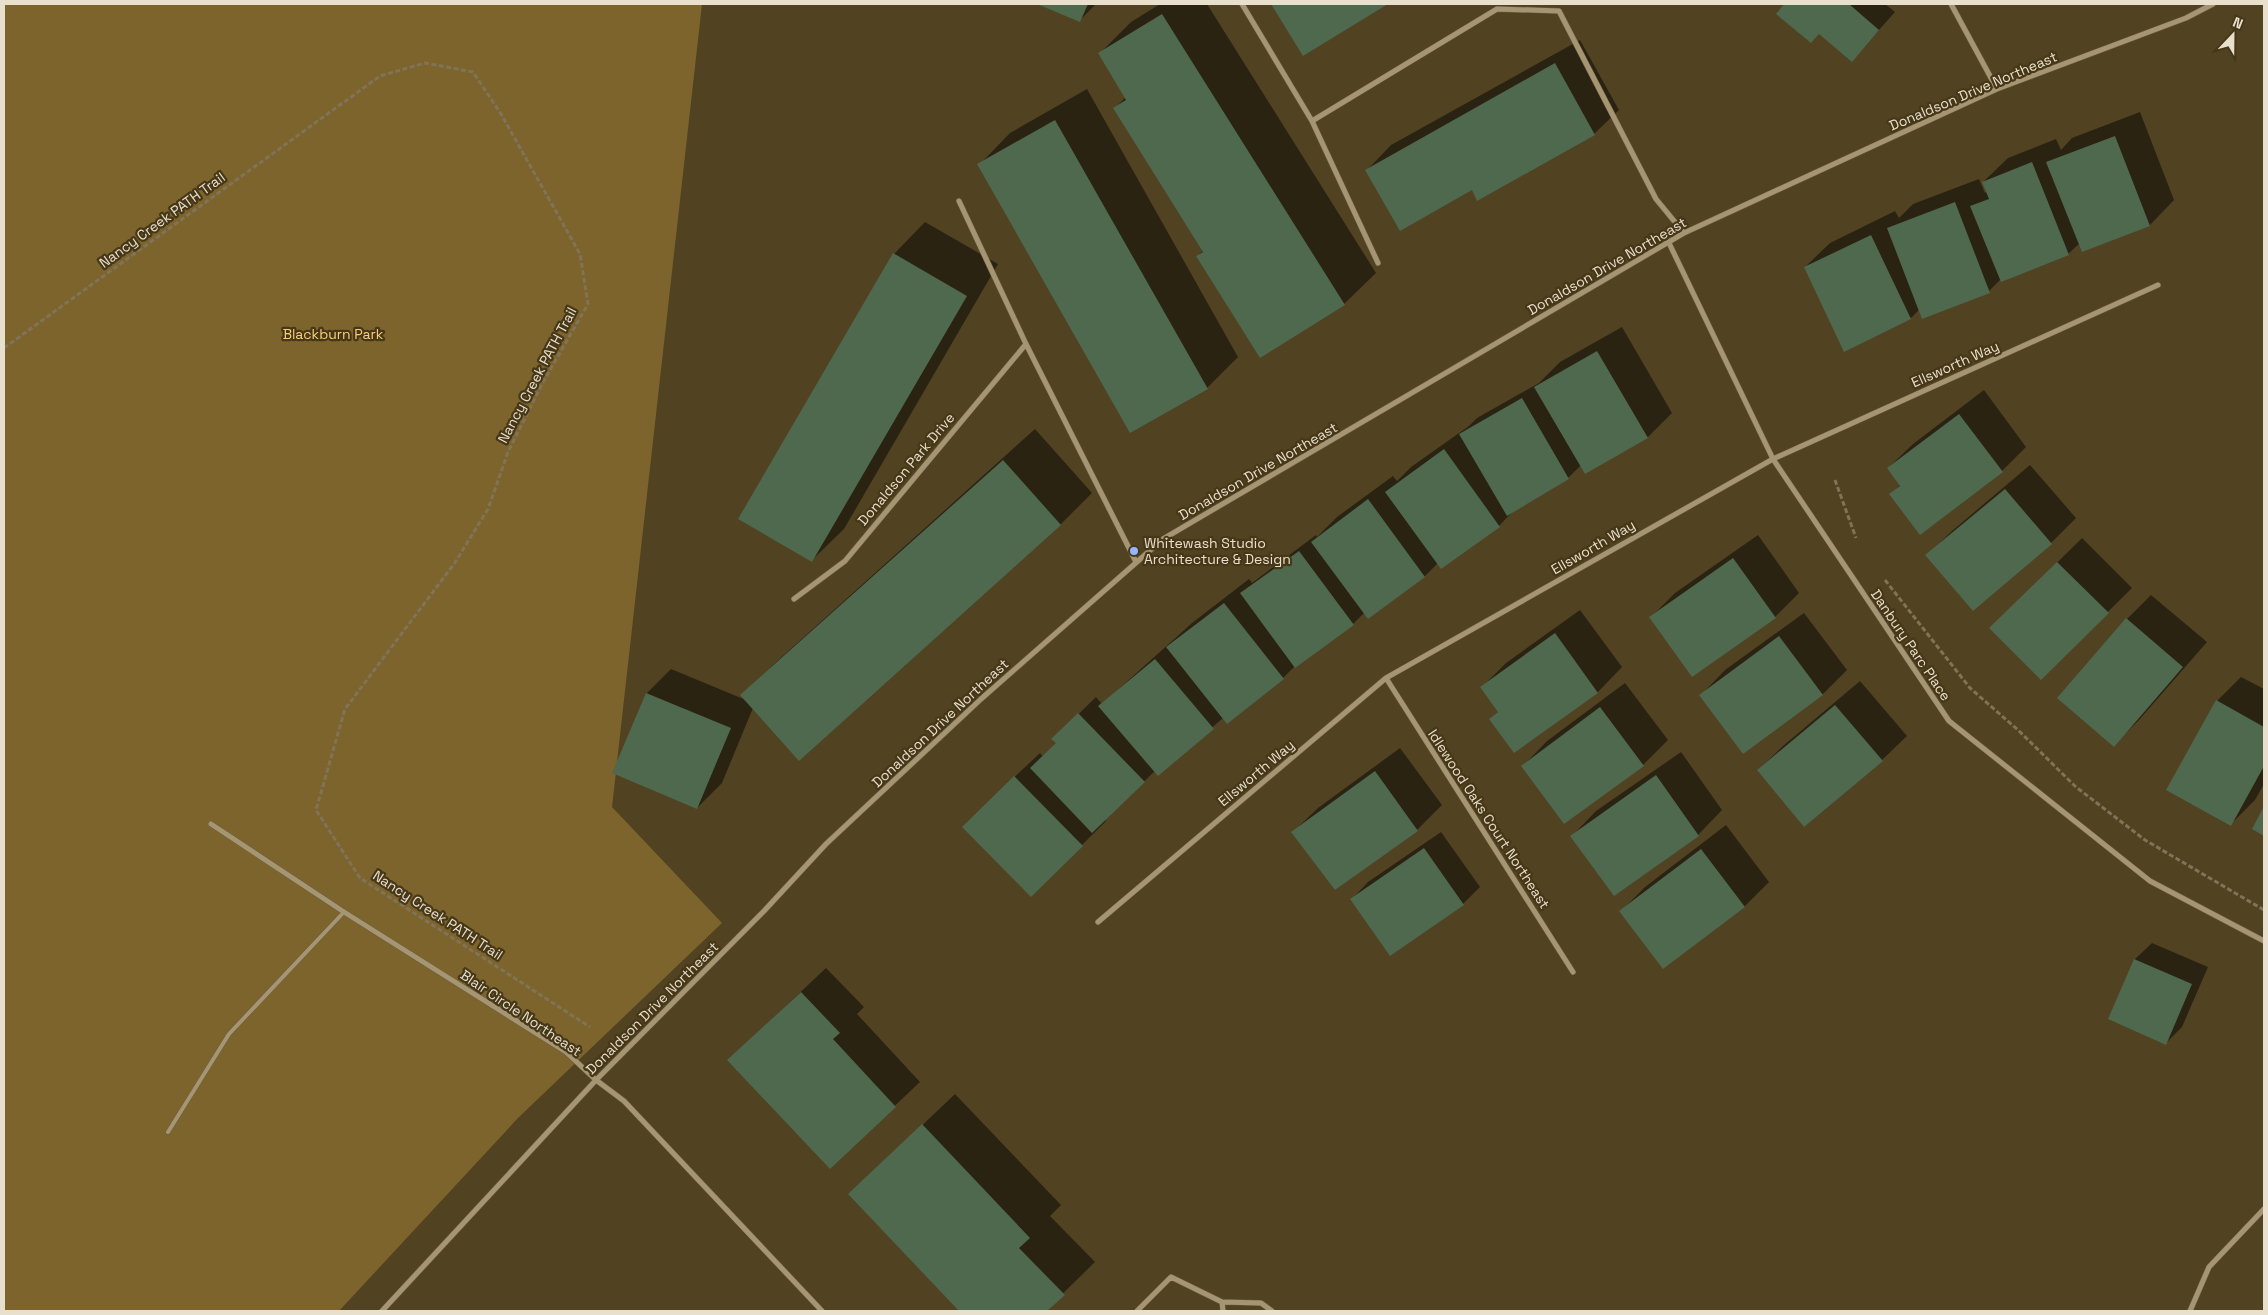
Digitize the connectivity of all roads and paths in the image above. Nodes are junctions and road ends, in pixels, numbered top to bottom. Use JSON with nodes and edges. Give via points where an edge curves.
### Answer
{"nodes":[{"id":1,"x":1242,"y":4,"type":"edge"},
{"id":2,"x":1951,"y":4,"type":"edge"},
{"id":3,"x":2213,"y":4,"type":"edge"},
{"id":4,"x":1997,"y":89,"type":"junction"},
{"id":5,"x":1312,"y":121,"type":"junction"},
{"id":6,"x":959,"y":201,"type":"dead end"},
{"id":7,"x":1684,"y":233,"type":"junction"},
{"id":8,"x":1669,"y":243,"type":"junction"},
{"id":9,"x":1378,"y":264,"type":"dead end"},
{"id":10,"x":2158,"y":284,"type":"dead end"},
{"id":11,"x":1026,"y":344,"type":"junction"},
{"id":12,"x":4,"y":348,"type":"edge"},
{"id":13,"x":1773,"y":459,"type":"junction"},
{"id":14,"x":1835,"y":480,"type":"dead end"},
{"id":15,"x":1859,"y":546,"type":"dead end"},
{"id":16,"x":1136,"y":562,"type":"junction"},
{"id":17,"x":1879,"y":573,"type":"dead end"},
{"id":18,"x":794,"y":599,"type":"dead end"},
{"id":19,"x":1386,"y":678,"type":"junction"},
{"id":20,"x":211,"y":824,"type":"dead end"},
{"id":21,"x":2264,"y":910,"type":"edge"},
{"id":22,"x":344,"y":912,"type":"junction"},
{"id":23,"x":1098,"y":922,"type":"dead end"},
{"id":24,"x":2264,"y":941,"type":"edge"},
{"id":25,"x":1573,"y":972,"type":"dead end"},
{"id":26,"x":590,"y":1026,"type":"dead end"},
{"id":27,"x":596,"y":1080,"type":"junction"},
{"id":28,"x":168,"y":1132,"type":"dead end"},
{"id":29,"x":2264,"y":1209,"type":"edge"},
{"id":30,"x":1222,"y":1302,"type":"junction"},
{"id":31,"x":382,"y":1311,"type":"edge"},
{"id":32,"x":822,"y":1311,"type":"edge"},
{"id":33,"x":1137,"y":1311,"type":"edge"},
{"id":34,"x":1223,"y":1311,"type":"edge"},
{"id":35,"x":1272,"y":1311,"type":"edge"},
{"id":36,"x":2190,"y":1311,"type":"edge"}],
"edges":[{"from":1,"to":5,"type":"street"},
{"from":2,"to":4,"type":"street"},
{"from":3,"to":4,"type":"street","name":"Donaldson Drive Northeast","via":[[2186,18]]},
{"from":4,"to":7,"type":"street","name":"Donaldson Drive Northeast"},
{"from":5,"to":7,"type":"street","via":[[1497,9],[1559,11],[1656,199]]},
{"from":5,"to":9,"type":"street"},
{"from":6,"to":11,"type":"street"},
{"from":7,"to":8,"type":"street","name":"Donaldson Drive Northeast"},
{"from":8,"to":13,"type":"street","name":"Danbury Parc Place"},
{"from":8,"to":16,"type":"street","name":"Donaldson Drive Northeast","via":[[1163,539]]},
{"from":10,"to":13,"type":"street","name":"Ellsworth Way"},
{"from":11,"to":16,"type":"street"},
{"from":11,"to":18,"type":"street","name":"Donaldson Park Drive","via":[[845,561]]},
{"from":12,"to":26,"type":"path","name":"Nancy Creek PATH Trail","via":[[380,76],[425,63],[473,72],[502,114],[580,254],[588,304],[508,452],[488,509],[454,564],[345,708],[316,810],[360,878]]},
{"from":13,"to":19,"type":"street","name":"Ellsworth Way"},
{"from":13,"to":24,"type":"street","name":"Danbury Parc Place","via":[[1949,722],[2150,881]]},
{"from":14,"to":15,"type":"path"},
{"from":16,"to":27,"type":"street","name":"Donaldson Drive Northeast","via":[[981,699],[826,844]]},
{"from":17,"to":21,"type":"path","via":[[1970,688],[2076,787],[2145,840]]},
{"from":19,"to":23,"type":"street","name":"Ellsworth Way"},
{"from":19,"to":25,"type":"street","name":"Idlewood Oaks Court Northeast"},
{"from":20,"to":22,"type":"street","name":"Blair Circle Northeast"},
{"from":22,"to":27,"type":"street","name":"Blair Circle Northeast","via":[[566,1052]]},
{"from":22,"to":28,"type":"lane","via":[[229,1034]]},
{"from":27,"to":31,"type":"street","name":"Donaldson Drive Northeast"},
{"from":27,"to":32,"type":"street","name":"Blair Circle Northeast","via":[[624,1101]]},
{"from":29,"to":36,"type":"street","via":[[2209,1267]]},
{"from":30,"to":33,"type":"street","via":[[1171,1277]]},
{"from":30,"to":34,"type":"street"},
{"from":30,"to":35,"type":"street","via":[[1261,1303]]}]}
